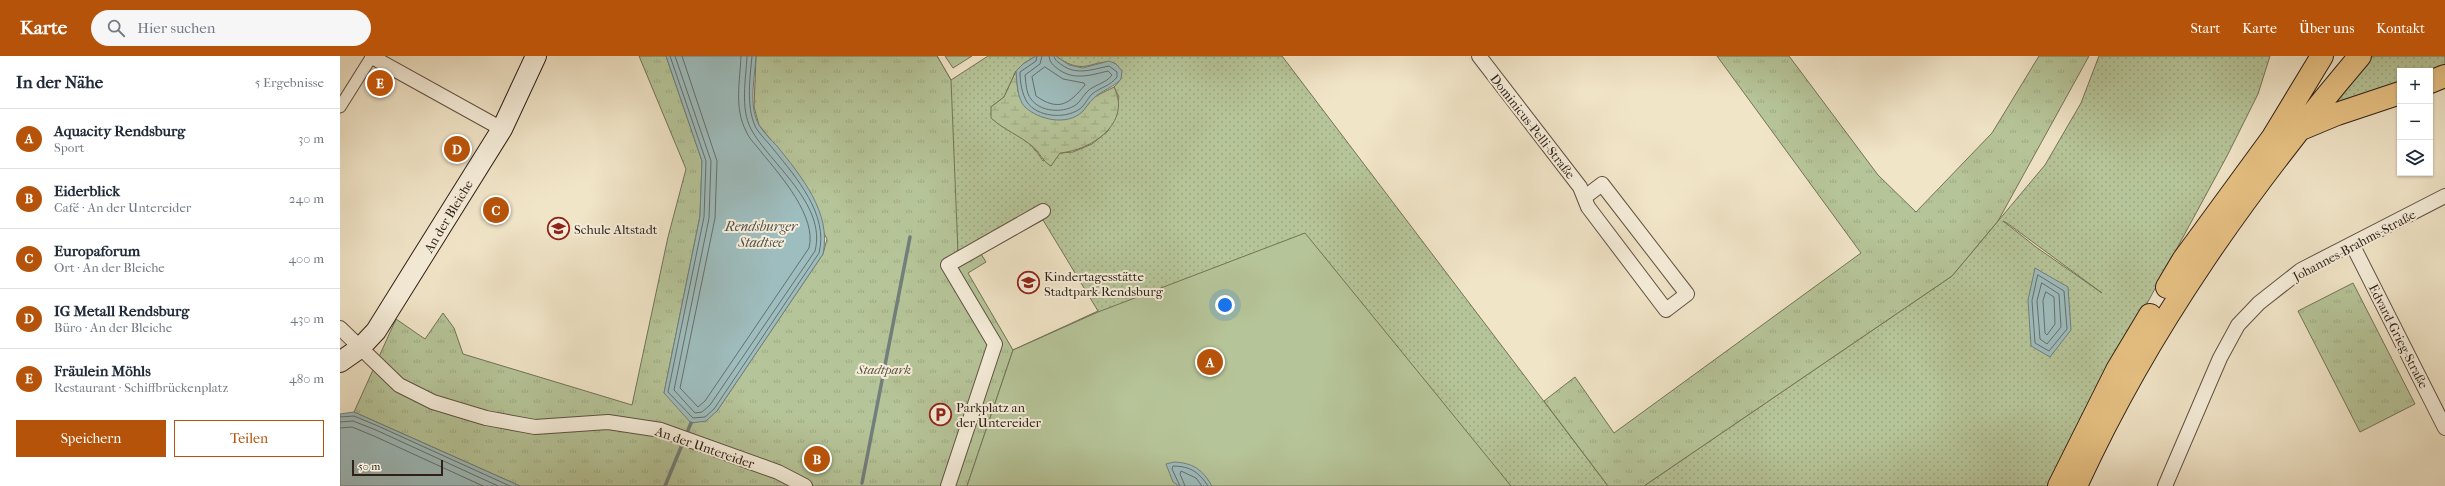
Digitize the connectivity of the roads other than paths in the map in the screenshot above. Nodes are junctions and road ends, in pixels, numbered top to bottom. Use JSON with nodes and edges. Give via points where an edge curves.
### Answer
{"nodes":[{"id":1,"x":371,"y":56,"type":"edge"},
{"id":2,"x":536,"y":56,"type":"edge"},
{"id":3,"x":1479,"y":56,"type":"edge"},
{"id":4,"x":2322,"y":56,"type":"edge"},
{"id":5,"x":2342,"y":56,"type":"edge"},
{"id":6,"x":2360,"y":56,"type":"edge"},
{"id":7,"x":2445,"y":76,"type":"edge"},
{"id":8,"x":2433,"y":81,"type":"edge"},
{"id":9,"x":2397,"y":94,"type":"edge"},
{"id":10,"x":340,"y":107,"type":"edge"},
{"id":11,"x":502,"y":129,"type":"junction"},
{"id":12,"x":2296,"y":131,"type":"junction"},
{"id":13,"x":2273,"y":137,"type":"junction"},
{"id":14,"x":2445,"y":196,"type":"edge"},
{"id":15,"x":1585,"y":197,"type":"junction"},
{"id":16,"x":1043,"y":211,"type":"dead end"},
{"id":17,"x":2352,"y":244,"type":"junction"},
{"id":18,"x":340,"y":328,"type":"edge"},
{"id":19,"x":360,"y":348,"type":"junction"},
{"id":20,"x":340,"y":362,"type":"edge"},
{"id":21,"x":2445,"y":428,"type":"edge"},
{"id":22,"x":805,"y":486,"type":"edge"},
{"id":23,"x":948,"y":486,"type":"edge"},
{"id":24,"x":2059,"y":486,"type":"edge"},
{"id":25,"x":2076,"y":486,"type":"edge"},
{"id":26,"x":2165,"y":486,"type":"edge"}],
"edges":[{"from":1,"to":10,"type":"street"},
{"from":1,"to":11,"type":"street"},
{"from":2,"to":11,"type":"main road","name":"An der Bleiche"},
{"from":3,"to":15,"type":"street","name":"Dominicus-Pelli-Straße","via":[[1580,187]]},
{"from":4,"to":13,"type":"highway"},
{"from":5,"to":13,"type":"highway"},
{"from":6,"to":12,"type":"highway"},
{"from":7,"to":8,"type":"highway"},
{"from":9,"to":12,"type":"highway"},
{"from":11,"to":19,"type":"main road","name":"An der Bleiche","via":[[376,330]]},
{"from":12,"to":25,"type":"highway","via":[[2187,282],[2130,380]]},
{"from":13,"to":24,"type":"highway","via":[[2179,267],[2117,370]]},
{"from":14,"to":17,"type":"street","name":"Johannes-Brahms-Straße"},
{"from":15,"to":15,"type":"street","name":"Dominicus-Pelli-Straße","via":[[1602,184],[1687,294],[1666,310],[1588,207]]},
{"from":16,"to":23,"type":"street","via":[[948,266],[995,344]]},
{"from":17,"to":21,"type":"street","name":"Edvard-Grieg-Straße"},
{"from":17,"to":26,"type":"street","name":"Johannes-Brahms-Straße","via":[[2301,270],[2259,303],[2238,325],[2220,358]]},
{"from":18,"to":19,"type":"street","name":"An der Untereider"},
{"from":19,"to":20,"type":"main road","name":"An der Bleiche"},
{"from":19,"to":22,"type":"street","name":"An der Untereider","via":[[399,385],[433,402],[486,418],[535,427],[608,422],[661,430],[778,472]]}]}
